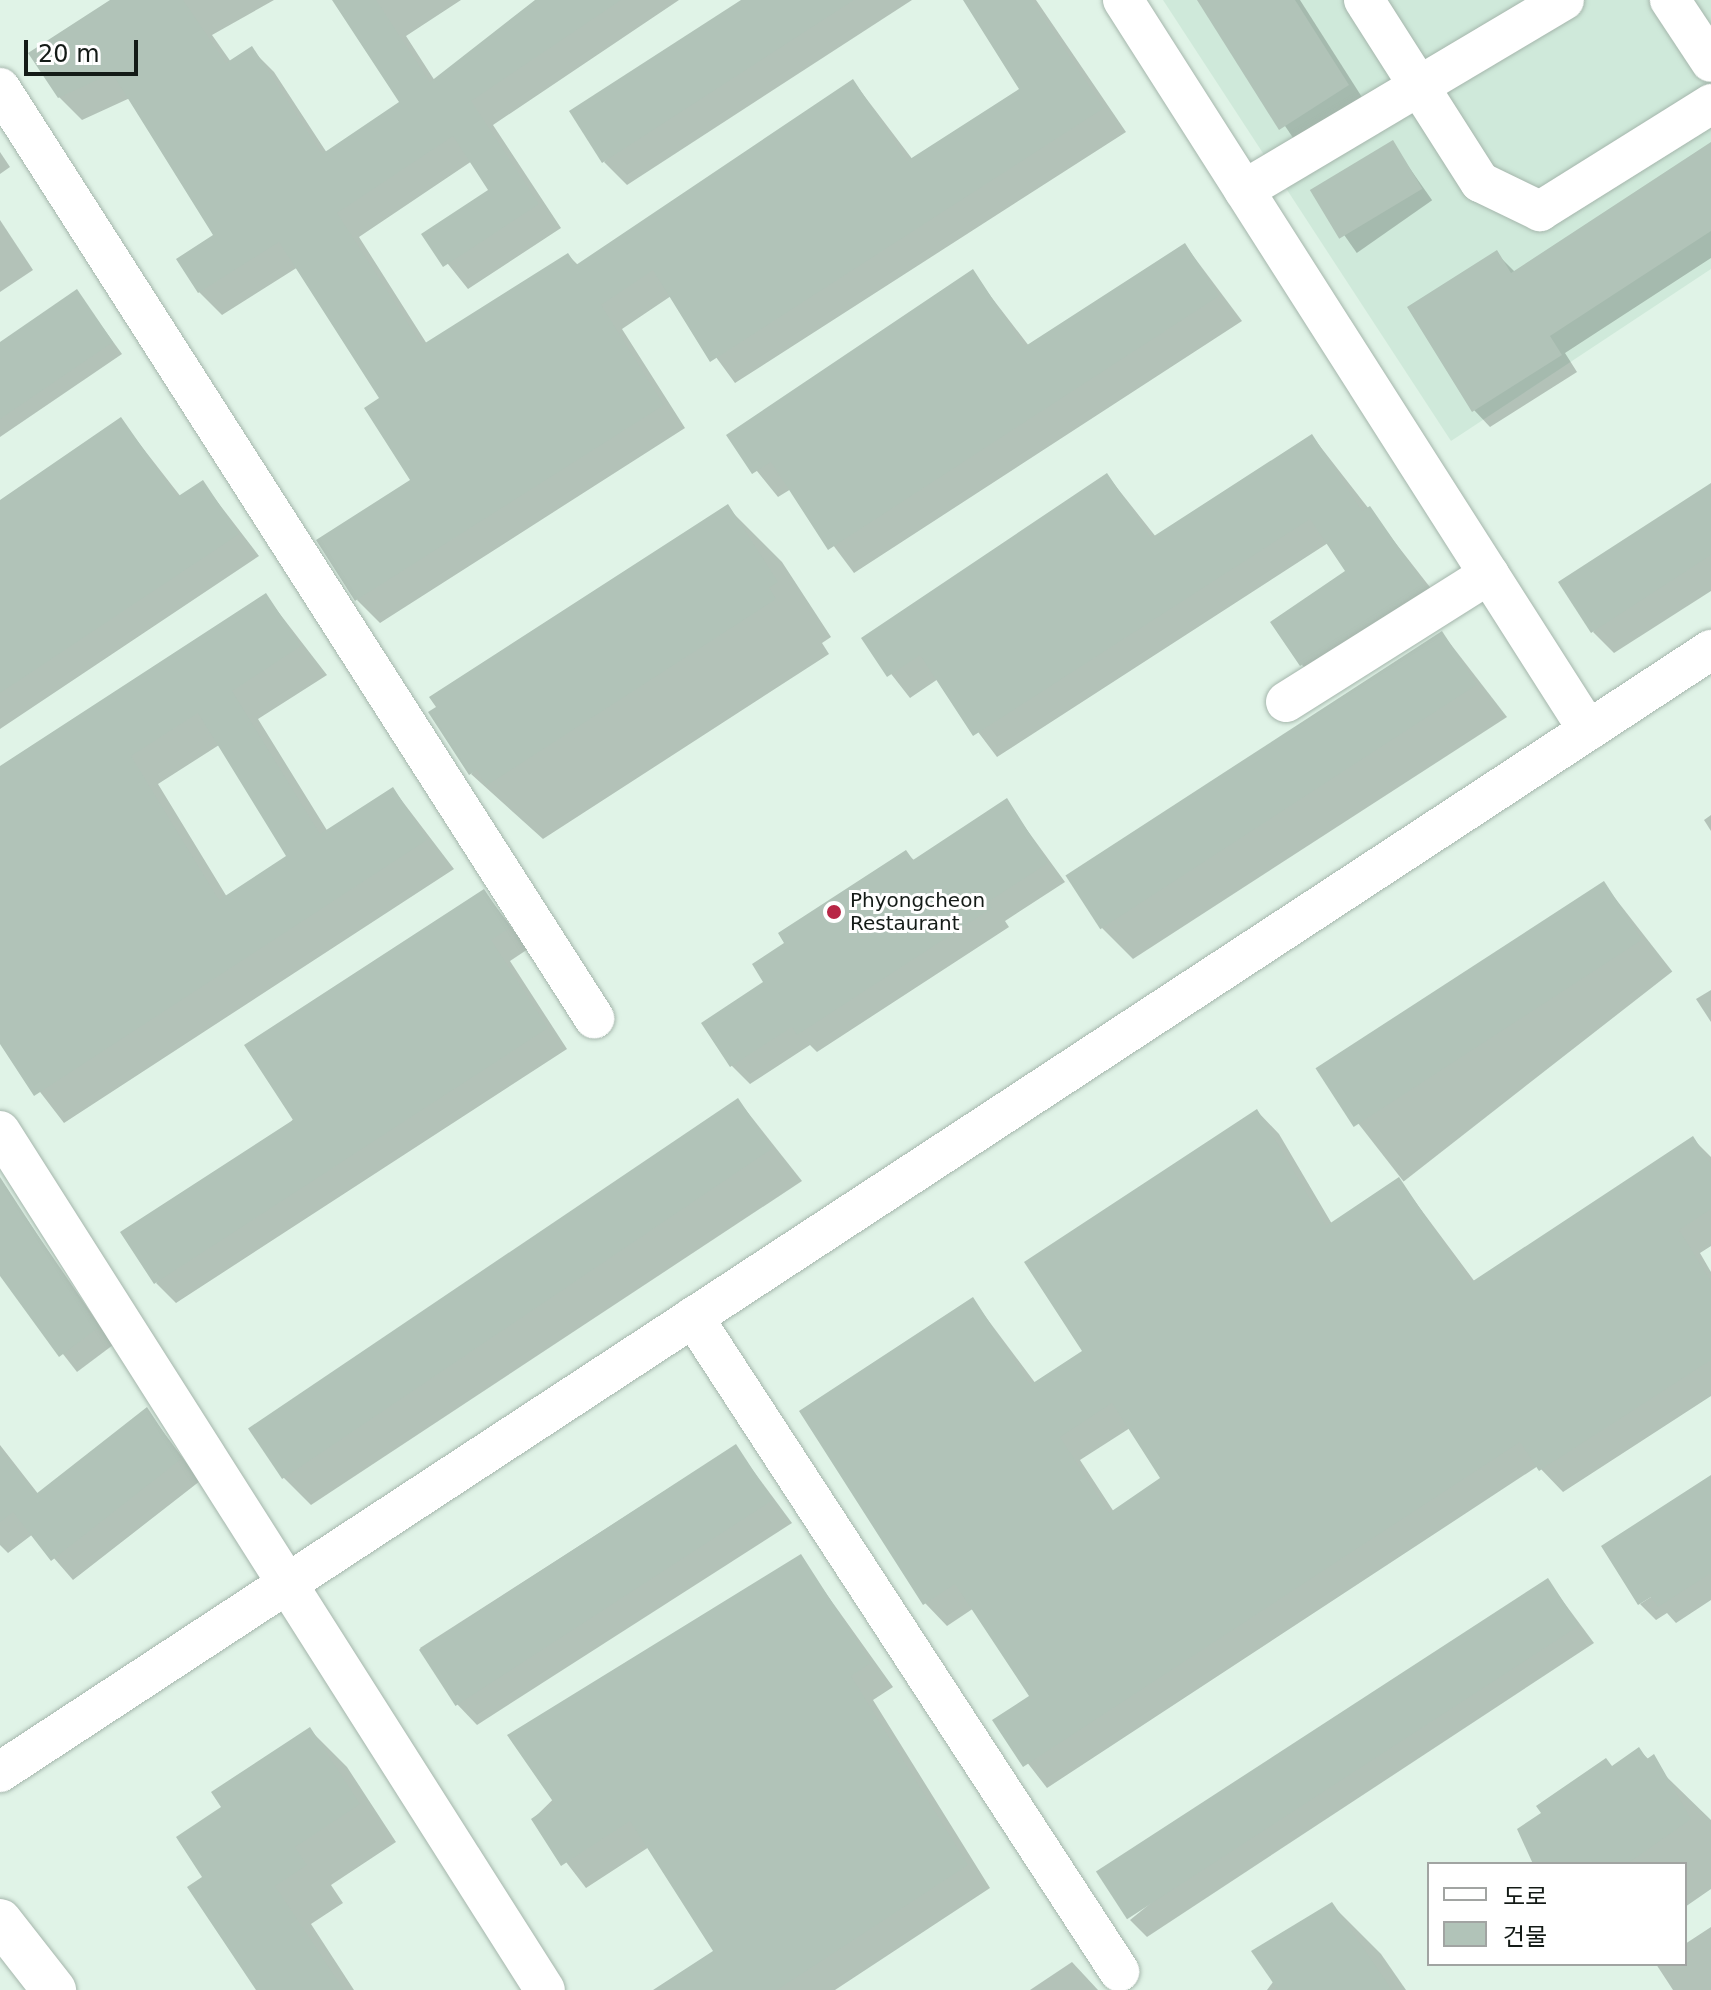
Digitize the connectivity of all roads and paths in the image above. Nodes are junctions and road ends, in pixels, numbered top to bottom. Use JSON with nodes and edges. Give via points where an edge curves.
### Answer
{"nodes":[{"id":1,"x":1123,"y":0,"type":"edge"},
{"id":2,"x":1364,"y":0,"type":"edge"},
{"id":3,"x":1564,"y":0,"type":"edge"},
{"id":4,"x":1670,"y":0,"type":"edge"},
{"id":5,"x":1711,"y":62,"type":"edge"},
{"id":6,"x":1418,"y":87,"type":"junction"},
{"id":7,"x":0,"y":88,"type":"edge"},
{"id":8,"x":1711,"y":104,"type":"edge"},
{"id":9,"x":1244,"y":190,"type":"junction"},
{"id":10,"x":1489,"y":574,"type":"junction"},
{"id":11,"x":1711,"y":650,"type":"edge"},
{"id":12,"x":1286,"y":702,"type":"dead end"},
{"id":13,"x":1588,"y":730,"type":"junction"},
{"id":14,"x":594,"y":1018,"type":"dead end"},
{"id":15,"x":0,"y":1131,"type":"edge"},
{"id":16,"x":693,"y":1317,"type":"junction"},
{"id":17,"x":287,"y":1584,"type":"junction"},
{"id":18,"x":0,"y":1772,"type":"edge"},
{"id":19,"x":0,"y":1921,"type":"edge"},
{"id":20,"x":1119,"y":1971,"type":"dead end"},
{"id":21,"x":54,"y":1990,"type":"edge"},
{"id":22,"x":545,"y":1990,"type":"edge"}],
"edges":[{"from":1,"to":9,"type":"street"},
{"from":2,"to":6,"type":"street"},
{"from":3,"to":6,"type":"street"},
{"from":4,"to":5,"type":"street"},
{"from":6,"to":8,"type":"street","via":[[1480,182],[1540,211]]},
{"from":6,"to":9,"type":"street"},
{"from":7,"to":14,"type":"street"},
{"from":9,"to":10,"type":"street"},
{"from":10,"to":12,"type":"street"},
{"from":10,"to":13,"type":"street"},
{"from":11,"to":13,"type":"street"},
{"from":13,"to":16,"type":"street"},
{"from":15,"to":17,"type":"street"},
{"from":16,"to":17,"type":"street"},
{"from":16,"to":20,"type":"street"},
{"from":17,"to":18,"type":"street"},
{"from":17,"to":22,"type":"street"},
{"from":19,"to":21,"type":"highway"}]}
